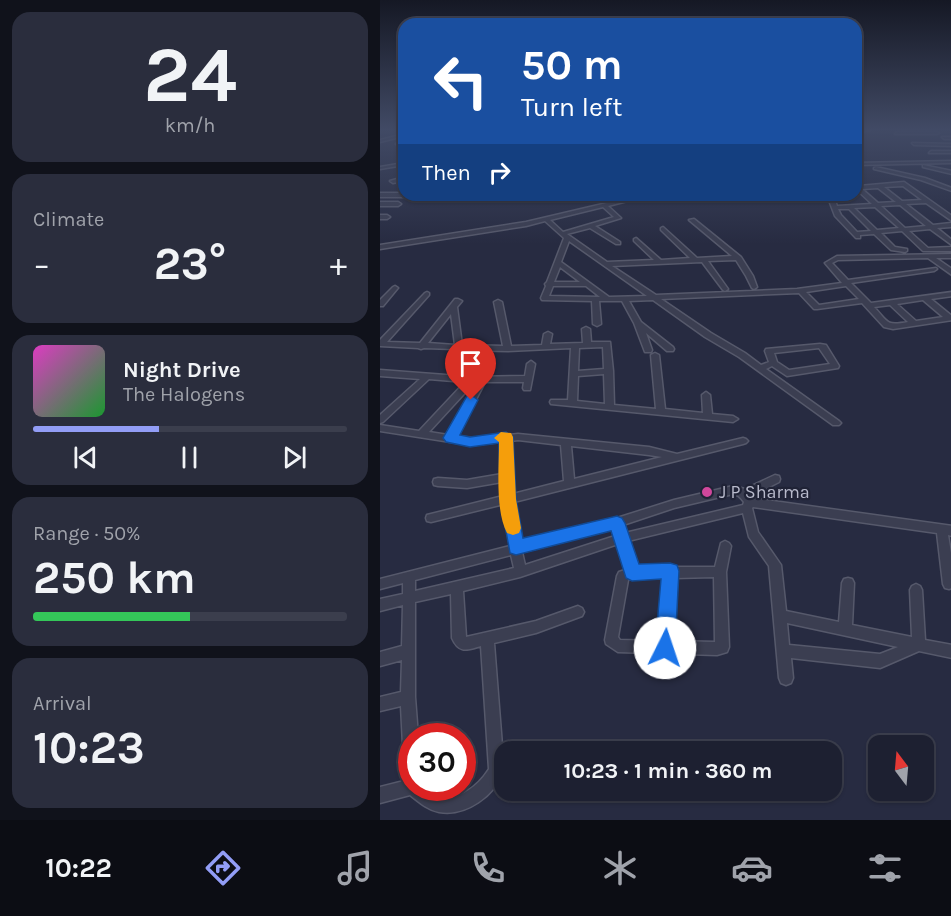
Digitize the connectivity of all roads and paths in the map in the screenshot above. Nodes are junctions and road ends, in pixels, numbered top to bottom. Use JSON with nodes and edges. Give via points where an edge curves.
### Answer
{"nodes":[{"id":1,"x":879,"y":168,"type":"edge"},
{"id":2,"x":931,"y":168,"type":"edge"},
{"id":3,"x":952,"y":168,"type":"edge"},
{"id":4,"x":945,"y":171,"type":"junction"},
{"id":5,"x":952,"y":173,"type":"edge"},
{"id":6,"x":398,"y":180,"type":"edge"},
{"id":7,"x":941,"y":180,"type":"dead end"},
{"id":8,"x":393,"y":181,"type":"dead end"},
{"id":9,"x":952,"y":183,"type":"edge"},
{"id":10,"x":879,"y":186,"type":"junction"},
{"id":11,"x":862,"y":187,"type":"edge"},
{"id":12,"x":952,"y":190,"type":"edge"},
{"id":13,"x":862,"y":192,"type":"edge"},
{"id":14,"x":380,"y":195,"type":"edge"},
{"id":15,"x":398,"y":195,"type":"edge"},
{"id":16,"x":625,"y":201,"type":"edge"},
{"id":17,"x":832,"y":201,"type":"edge"},
{"id":18,"x":927,"y":201,"type":"junction"},
{"id":19,"x":901,"y":203,"type":"junction"},
{"id":20,"x":380,"y":204,"type":"edge"},
{"id":21,"x":398,"y":204,"type":"dead end"},
{"id":22,"x":876,"y":205,"type":"junction"},
{"id":23,"x":605,"y":206,"type":"junction"},
{"id":24,"x":850,"y":207,"type":"junction"},
{"id":25,"x":835,"y":208,"type":"junction"},
{"id":26,"x":952,"y":219,"type":"edge"},
{"id":27,"x":547,"y":220,"type":"junction"},
{"id":28,"x":692,"y":220,"type":"dead end"},
{"id":29,"x":952,"y":225,"type":"edge"},
{"id":30,"x":592,"y":226,"type":"junction"},
{"id":31,"x":931,"y":227,"type":"junction"},
{"id":32,"x":663,"y":230,"type":"dead end"},
{"id":33,"x":904,"y":230,"type":"junction"},
{"id":34,"x":876,"y":232,"type":"junction"},
{"id":35,"x":856,"y":234,"type":"junction"},
{"id":36,"x":564,"y":235,"type":"junction"},
{"id":37,"x":636,"y":240,"type":"dead end"},
{"id":38,"x":861,"y":240,"type":"dead end"},
{"id":39,"x":618,"y":243,"type":"dead end"},
{"id":40,"x":952,"y":243,"type":"edge"},
{"id":41,"x":642,"y":246,"type":"junction"},
{"id":42,"x":380,"y":247,"type":"edge"},
{"id":43,"x":952,"y":249,"type":"edge"},
{"id":44,"x":928,"y":253,"type":"junction"},
{"id":45,"x":952,"y":256,"type":"edge"},
{"id":46,"x":739,"y":258,"type":"junction"},
{"id":47,"x":695,"y":260,"type":"junction"},
{"id":48,"x":704,"y":260,"type":"junction"},
{"id":49,"x":557,"y":262,"type":"junction"},
{"id":50,"x":660,"y":262,"type":"junction"},
{"id":51,"x":636,"y":263,"type":"junction"},
{"id":52,"x":607,"y":264,"type":"junction"},
{"id":53,"x":934,"y":269,"type":"dead end"},
{"id":54,"x":952,"y":273,"type":"edge"},
{"id":55,"x":846,"y":283,"type":"junction"},
{"id":56,"x":548,"y":284,"type":"junction"},
{"id":57,"x":586,"y":284,"type":"junction"},
{"id":58,"x":754,"y":287,"type":"dead end"},
{"id":59,"x":725,"y":288,"type":"dead end"},
{"id":60,"x":801,"y":291,"type":"junction"},
{"id":61,"x":380,"y":293,"type":"edge"},
{"id":62,"x":427,"y":294,"type":"dead end"},
{"id":63,"x":952,"y":294,"type":"edge"},
{"id":64,"x":654,"y":297,"type":"junction"},
{"id":65,"x":925,"y":298,"type":"junction"},
{"id":66,"x":595,"y":299,"type":"junction"},
{"id":67,"x":608,"y":299,"type":"junction"},
{"id":68,"x":624,"y":299,"type":"junction"},
{"id":69,"x":498,"y":302,"type":"dead end"},
{"id":70,"x":892,"y":303,"type":"junction"},
{"id":71,"x":380,"y":304,"type":"edge"},
{"id":72,"x":866,"y":304,"type":"junction"},
{"id":73,"x":950,"y":318,"type":"edge"},
{"id":74,"x":638,"y":323,"type":"junction"},
{"id":75,"x":597,"y":324,"type":"dead end"},
{"id":76,"x":914,"y":324,"type":"junction"},
{"id":77,"x":586,"y":329,"type":"dead end"},
{"id":78,"x":548,"y":334,"type":"dead end"},
{"id":79,"x":380,"y":344,"type":"edge"},
{"id":80,"x":587,"y":344,"type":"junction"},
{"id":81,"x":575,"y":345,"type":"junction"},
{"id":82,"x":420,"y":346,"type":"junction"},
{"id":83,"x":546,"y":347,"type":"junction"},
{"id":84,"x":459,"y":349,"type":"junction"},
{"id":85,"x":508,"y":349,"type":"junction"},
{"id":86,"x":670,"y":349,"type":"dead end"},
{"id":87,"x":773,"y":363,"type":"junction"},
{"id":88,"x":531,"y":364,"type":"dead end"},
{"id":89,"x":760,"y":368,"type":"junction"},
{"id":90,"x":609,"y":371,"type":"junction"},
{"id":91,"x":380,"y":372,"type":"edge"},
{"id":92,"x":573,"y":374,"type":"junction"},
{"id":93,"x":427,"y":376,"type":"junction"},
{"id":94,"x":477,"y":380,"type":"junction"},
{"id":95,"x":706,"y":395,"type":"dead end"},
{"id":96,"x":554,"y":402,"type":"dead end"},
{"id":97,"x":572,"y":403,"type":"junction"},
{"id":98,"x":610,"y":407,"type":"junction"},
{"id":99,"x":661,"y":411,"type":"junction"},
{"id":100,"x":708,"y":416,"type":"junction"},
{"id":101,"x":733,"y":419,"type":"dead end"},
{"id":102,"x":380,"y":420,"type":"edge"},
{"id":103,"x":836,"y":423,"type":"dead end"},
{"id":104,"x":380,"y":428,"type":"edge"},
{"id":105,"x":422,"y":434,"type":"junction"},
{"id":106,"x":506,"y":437,"type":"junction"},
{"id":107,"x":451,"y":438,"type":"junction"},
{"id":108,"x":743,"y":441,"type":"dead end"},
{"id":109,"x":566,"y":442,"type":"junction"},
{"id":110,"x":678,"y":457,"type":"junction"},
{"id":111,"x":508,"y":477,"type":"junction"},
{"id":112,"x":775,"y":479,"type":"dead end"},
{"id":113,"x":438,"y":482,"type":"dead end"},
{"id":114,"x":569,"y":483,"type":"junction"},
{"id":115,"x":508,"y":499,"type":"junction"},
{"id":116,"x":747,"y":501,"type":"junction"},
{"id":117,"x":674,"y":504,"type":"junction"},
{"id":118,"x":431,"y":518,"type":"dead end"},
{"id":119,"x":617,"y":523,"type":"junction"},
{"id":120,"x":684,"y":523,"type":"junction"},
{"id":121,"x":947,"y":531,"type":"edge"},
{"id":122,"x":623,"y":538,"type":"junction"},
{"id":123,"x":725,"y":546,"type":"dead end"},
{"id":124,"x":516,"y":548,"type":"junction"},
{"id":125,"x":670,"y":571,"type":"junction"},
{"id":126,"x":520,"y":572,"type":"junction"},
{"id":127,"x":720,"y":572,"type":"junction"},
{"id":128,"x":632,"y":573,"type":"junction"},
{"id":129,"x":409,"y":576,"type":"junction"},
{"id":130,"x":380,"y":584,"type":"edge"},
{"id":131,"x":848,"y":584,"type":"dead end"},
{"id":132,"x":949,"y":584,"type":"dead end"},
{"id":133,"x":456,"y":586,"type":"junction"},
{"id":134,"x":916,"y":590,"type":"dead end"},
{"id":135,"x":409,"y":597,"type":"junction"},
{"id":136,"x":380,"y":605,"type":"edge"},
{"id":137,"x":578,"y":612,"type":"dead end"},
{"id":138,"x":781,"y":616,"type":"junction"},
{"id":139,"x":845,"y":628,"type":"junction"},
{"id":140,"x":486,"y":638,"type":"junction"},
{"id":141,"x":919,"y":645,"type":"junction"},
{"id":142,"x":665,"y":648,"type":"junction"},
{"id":143,"x":409,"y":651,"type":"junction"},
{"id":144,"x":783,"y":651,"type":"junction"},
{"id":145,"x":952,"y":652,"type":"edge"},
{"id":146,"x":380,"y":659,"type":"edge"},
{"id":147,"x":786,"y":678,"type":"dead end"},
{"id":148,"x":408,"y":697,"type":"junction"},
{"id":149,"x":380,"y":704,"type":"edge"},
{"id":150,"x":410,"y":723,"type":"edge"},
{"id":151,"x":398,"y":790,"type":"edge"},
{"id":152,"x":380,"y":795,"type":"edge"},
{"id":153,"x":476,"y":795,"type":"edge"},
{"id":154,"x":430,"y":801,"type":"edge"},
{"id":155,"x":459,"y":801,"type":"edge"}],
"edges":[{"from":1,"to":12,"type":"street"},
{"from":2,"to":4,"type":"street"},
{"from":3,"to":4,"type":"street"},
{"from":4,"to":5,"type":"street"},
{"from":6,"to":8,"type":"street"},
{"from":7,"to":9,"type":"street"},
{"from":10,"to":11,"type":"street"},
{"from":10,"to":18,"type":"street","via":[[904,184]]},
{"from":10,"to":19,"type":"street"},
{"from":13,"to":22,"type":"street"},
{"from":14,"to":15,"type":"street"},
{"from":16,"to":23,"type":"street"},
{"from":17,"to":25,"type":"street"},
{"from":18,"to":19,"type":"street"},
{"from":18,"to":26,"type":"street"},
{"from":19,"to":22,"type":"street"},
{"from":19,"to":31,"type":"street"},
{"from":20,"to":21,"type":"street"},
{"from":22,"to":24,"type":"street"},
{"from":22,"to":33,"type":"street"},
{"from":23,"to":27,"type":"street"},
{"from":23,"to":30,"type":"street","via":[[618,218]]},
{"from":24,"to":25,"type":"street"},
{"from":24,"to":34,"type":"street"},
{"from":25,"to":35,"type":"street","via":[[840,219]]},
{"from":27,"to":36,"type":"street"},
{"from":27,"to":42,"type":"street"},
{"from":28,"to":46,"type":"street"},
{"from":29,"to":31,"type":"street"},
{"from":30,"to":36,"type":"street"},
{"from":30,"to":39,"type":"street"},
{"from":31,"to":33,"type":"street"},
{"from":31,"to":40,"type":"street"},
{"from":32,"to":47,"type":"street"},
{"from":33,"to":34,"type":"street"},
{"from":33,"to":44,"type":"street"},
{"from":34,"to":35,"type":"street"},
{"from":34,"to":44,"type":"street","via":[[895,250]]},
{"from":35,"to":38,"type":"street"},
{"from":36,"to":49,"type":"street"},
{"from":36,"to":52,"type":"street"},
{"from":37,"to":41,"type":"street"},
{"from":41,"to":50,"type":"street"},
{"from":41,"to":51,"type":"street"},
{"from":43,"to":44,"type":"street"},
{"from":44,"to":45,"type":"street"},
{"from":44,"to":54,"type":"street"},
{"from":44,"to":55,"type":"street","via":[[829,261]]},
{"from":46,"to":48,"type":"street"},
{"from":46,"to":58,"type":"street"},
{"from":47,"to":48,"type":"street"},
{"from":47,"to":50,"type":"street"},
{"from":48,"to":59,"type":"street"},
{"from":49,"to":56,"type":"street"},
{"from":49,"to":57,"type":"street"},
{"from":50,"to":51,"type":"street"},
{"from":51,"to":52,"type":"street"},
{"from":52,"to":64,"type":"street"},
{"from":53,"to":55,"type":"street"},
{"from":55,"to":60,"type":"street"},
{"from":55,"to":72,"type":"street"},
{"from":56,"to":57,"type":"street"},
{"from":56,"to":66,"type":"street","via":[[545,298]]},
{"from":57,"to":67,"type":"street"},
{"from":60,"to":64,"type":"street"},
{"from":60,"to":72,"type":"street","via":[[817,308]]},
{"from":61,"to":71,"type":"street","via":[[392,291]]},
{"from":62,"to":79,"type":"street"},
{"from":63,"to":65,"type":"street"},
{"from":64,"to":68,"type":"street"},
{"from":64,"to":89,"type":"street"},
{"from":65,"to":70,"type":"street"},
{"from":65,"to":73,"type":"street"},
{"from":66,"to":67,"type":"street"},
{"from":66,"to":75,"type":"street"},
{"from":67,"to":68,"type":"street"},
{"from":68,"to":74,"type":"street"},
{"from":69,"to":85,"type":"street"},
{"from":70,"to":72,"type":"street"},
{"from":70,"to":76,"type":"street"},
{"from":72,"to":76,"type":"street","via":[[889,327]]},
{"from":73,"to":76,"type":"street"},
{"from":74,"to":86,"type":"street"},
{"from":74,"to":99,"type":"street","via":[[651,352]]},
{"from":77,"to":80,"type":"street"},
{"from":78,"to":83,"type":"street"},
{"from":79,"to":82,"type":"street"},
{"from":80,"to":81,"type":"street"},
{"from":80,"to":90,"type":"street","via":[[608,344]]},
{"from":81,"to":83,"type":"street"},
{"from":81,"to":92,"type":"street"},
{"from":82,"to":84,"type":"street"},
{"from":82,"to":84,"type":"street","via":[[456,304]]},
{"from":83,"to":85,"type":"street"},
{"from":84,"to":85,"type":"street"},
{"from":87,"to":87,"type":"street","via":[[769,351],[821,346],[835,368],[787,373]]},
{"from":87,"to":89,"type":"street"},
{"from":88,"to":94,"type":"street","via":[[528,384]]},
{"from":89,"to":103,"type":"street"},
{"from":90,"to":92,"type":"street"},
{"from":90,"to":98,"type":"street"},
{"from":91,"to":93,"type":"street"},
{"from":92,"to":97,"type":"street"},
{"from":93,"to":94,"type":"street"},
{"from":93,"to":102,"type":"street"},
{"from":94,"to":105,"type":"street"},
{"from":94,"to":107,"type":"street"},
{"from":95,"to":100,"type":"street"},
{"from":96,"to":97,"type":"street"},
{"from":97,"to":98,"type":"street"},
{"from":98,"to":99,"type":"street"},
{"from":99,"to":100,"type":"street"},
{"from":100,"to":101,"type":"street"},
{"from":104,"to":105,"type":"street"},
{"from":105,"to":107,"type":"street"},
{"from":106,"to":107,"type":"street","via":[[470,442]]},
{"from":106,"to":109,"type":"street"},
{"from":106,"to":111,"type":"street"},
{"from":108,"to":110,"type":"street"},
{"from":109,"to":110,"type":"street"},
{"from":109,"to":114,"type":"street"},
{"from":110,"to":114,"type":"street"},
{"from":111,"to":113,"type":"street","via":[[467,484]]},
{"from":111,"to":115,"type":"street"},
{"from":112,"to":116,"type":"street"},
{"from":114,"to":115,"type":"street"},
{"from":115,"to":118,"type":"street"},
{"from":115,"to":124,"type":"street"},
{"from":116,"to":117,"type":"street","via":[[738,490],[732,490]]},
{"from":116,"to":120,"type":"street"},
{"from":116,"to":121,"type":"street"},
{"from":116,"to":138,"type":"street","via":[[753,534],[775,565]]},
{"from":117,"to":119,"type":"street"},
{"from":117,"to":120,"type":"street"},
{"from":119,"to":122,"type":"street"},
{"from":119,"to":124,"type":"street"},
{"from":120,"to":122,"type":"street"},
{"from":121,"to":132,"type":"street"},
{"from":122,"to":126,"type":"street"},
{"from":122,"to":128,"type":"street"},
{"from":123,"to":127,"type":"street"},
{"from":124,"to":126,"type":"street"},
{"from":124,"to":129,"type":"street"},
{"from":125,"to":127,"type":"street"},
{"from":125,"to":128,"type":"street"},
{"from":125,"to":142,"type":"street"},
{"from":126,"to":133,"type":"street"},
{"from":127,"to":142,"type":"street","via":[[722,647]]},
{"from":128,"to":142,"type":"street","via":[[623,576],[611,640],[618,646]]},
{"from":129,"to":130,"type":"street"},
{"from":129,"to":135,"type":"street"},
{"from":131,"to":139,"type":"street"},
{"from":133,"to":135,"type":"street"},
{"from":133,"to":140,"type":"street","via":[[458,638],[463,644]]},
{"from":134,"to":141,"type":"street"},
{"from":135,"to":136,"type":"street"},
{"from":135,"to":143,"type":"street"},
{"from":137,"to":140,"type":"street","via":[[536,627]]},
{"from":138,"to":139,"type":"street"},
{"from":138,"to":144,"type":"street"},
{"from":139,"to":141,"type":"street"},
{"from":140,"to":153,"type":"street","via":[[497,771],[489,785]]},
{"from":141,"to":144,"type":"street","via":[[880,661]]},
{"from":141,"to":145,"type":"street"},
{"from":143,"to":146,"type":"street"},
{"from":143,"to":148,"type":"street"},
{"from":144,"to":147,"type":"street"},
{"from":148,"to":149,"type":"street"},
{"from":148,"to":150,"type":"street"},
{"from":151,"to":152,"type":"street"},
{"from":154,"to":155,"type":"street"}]}
